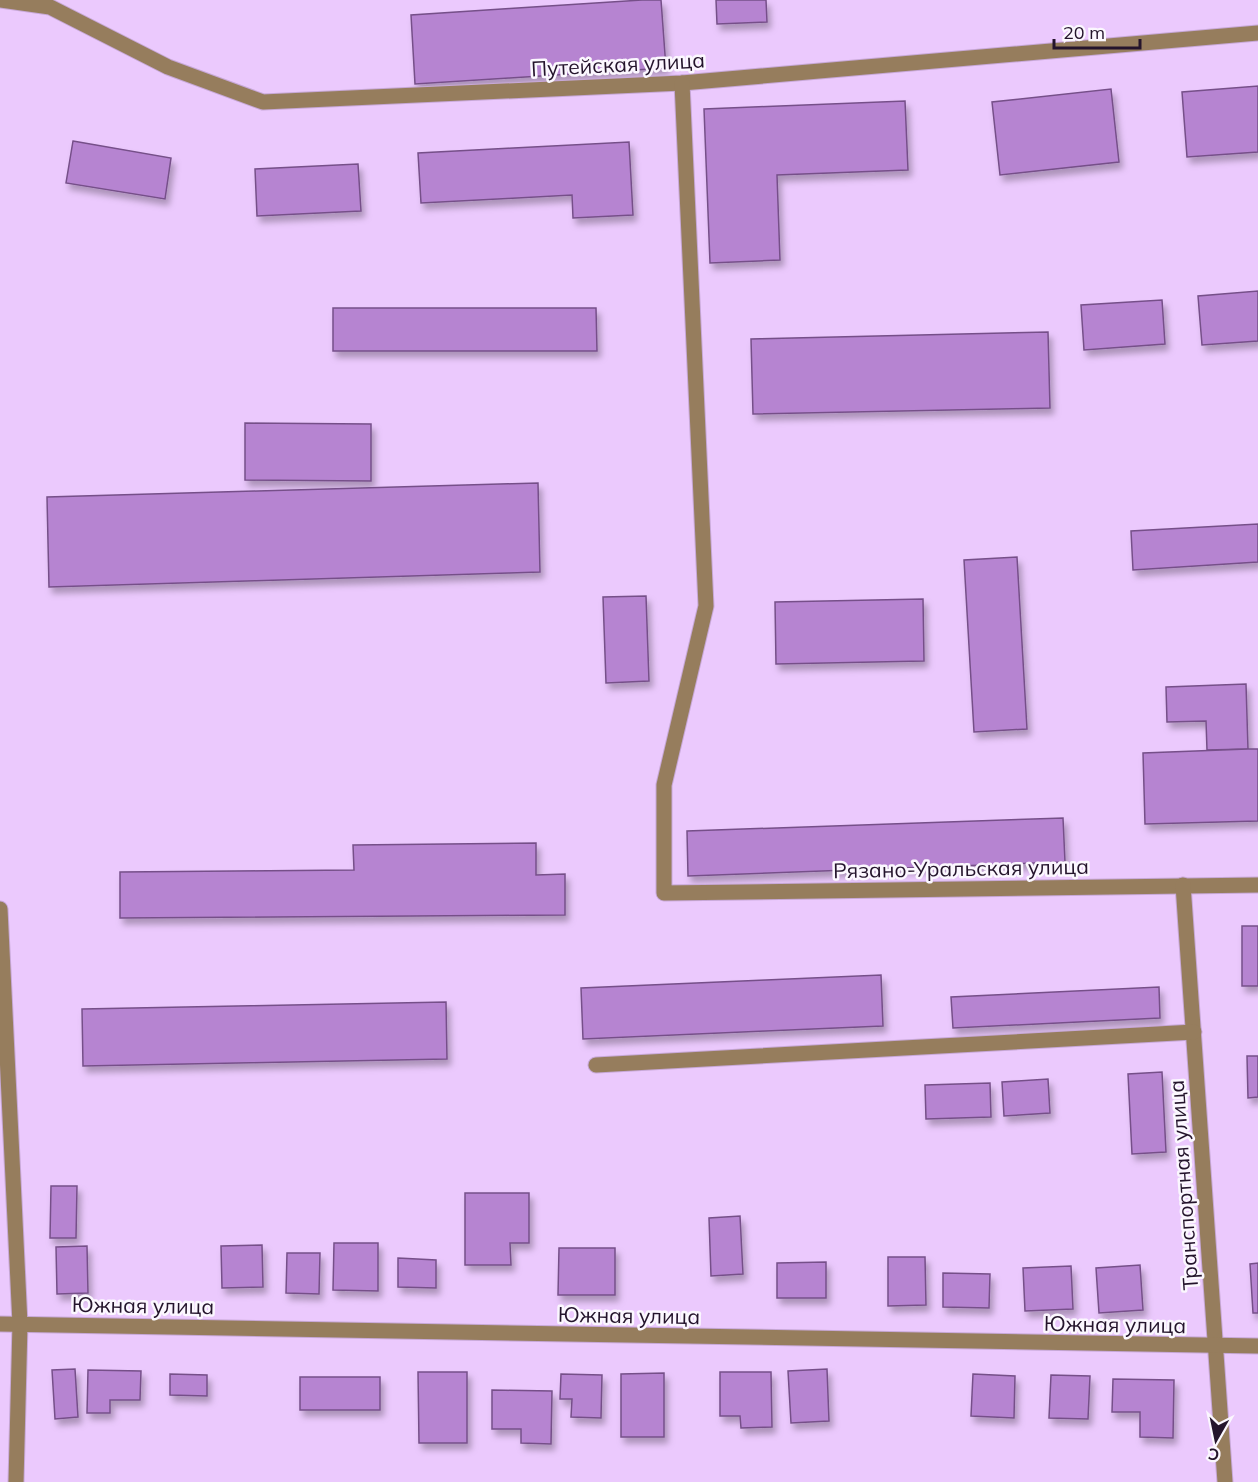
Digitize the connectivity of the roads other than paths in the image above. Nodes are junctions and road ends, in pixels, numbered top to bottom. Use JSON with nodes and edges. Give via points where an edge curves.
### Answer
{"nodes":[{"id":1,"x":0,"y":0,"type":"edge"},
{"id":2,"x":1258,"y":33,"type":"edge"},
{"id":3,"x":682,"y":83,"type":"junction"},
{"id":4,"x":1183,"y":885,"type":"junction"},
{"id":5,"x":1258,"y":885,"type":"edge"},
{"id":6,"x":0,"y":909,"type":"edge"},
{"id":7,"x":1194,"y":1032,"type":"junction"},
{"id":8,"x":596,"y":1065,"type":"dead end"},
{"id":9,"x":0,"y":1324,"type":"edge"},
{"id":10,"x":20,"y":1324,"type":"junction"},
{"id":11,"x":1215,"y":1346,"type":"junction"},
{"id":12,"x":1258,"y":1346,"type":"edge"},
{"id":13,"x":16,"y":1482,"type":"edge"},
{"id":14,"x":1224,"y":1482,"type":"edge"}],
"edges":[{"from":1,"to":3,"type":"street","name":"Путейская улица","via":[[50,7],[168,67],[263,102]]},
{"from":2,"to":3,"type":"street","name":"Путейская улица"},
{"from":3,"to":4,"type":"street","name":"Рязано-Уральская улица","via":[[706,606],[664,785],[664,893]]},
{"from":4,"to":5,"type":"street","name":"Рязано-Уральская улица"},
{"from":4,"to":7,"type":"street","name":"Транспортная улица"},
{"from":6,"to":10,"type":"street"},
{"from":7,"to":8,"type":"street"},
{"from":7,"to":11,"type":"street","name":"Транспортная улица"},
{"from":9,"to":10,"type":"street","name":"Южная улица"},
{"from":10,"to":11,"type":"street","name":"Южная улица"},
{"from":10,"to":13,"type":"street"},
{"from":11,"to":12,"type":"street","name":"Южная улица"},
{"from":11,"to":14,"type":"street","name":"Транспортная улица"}]}
